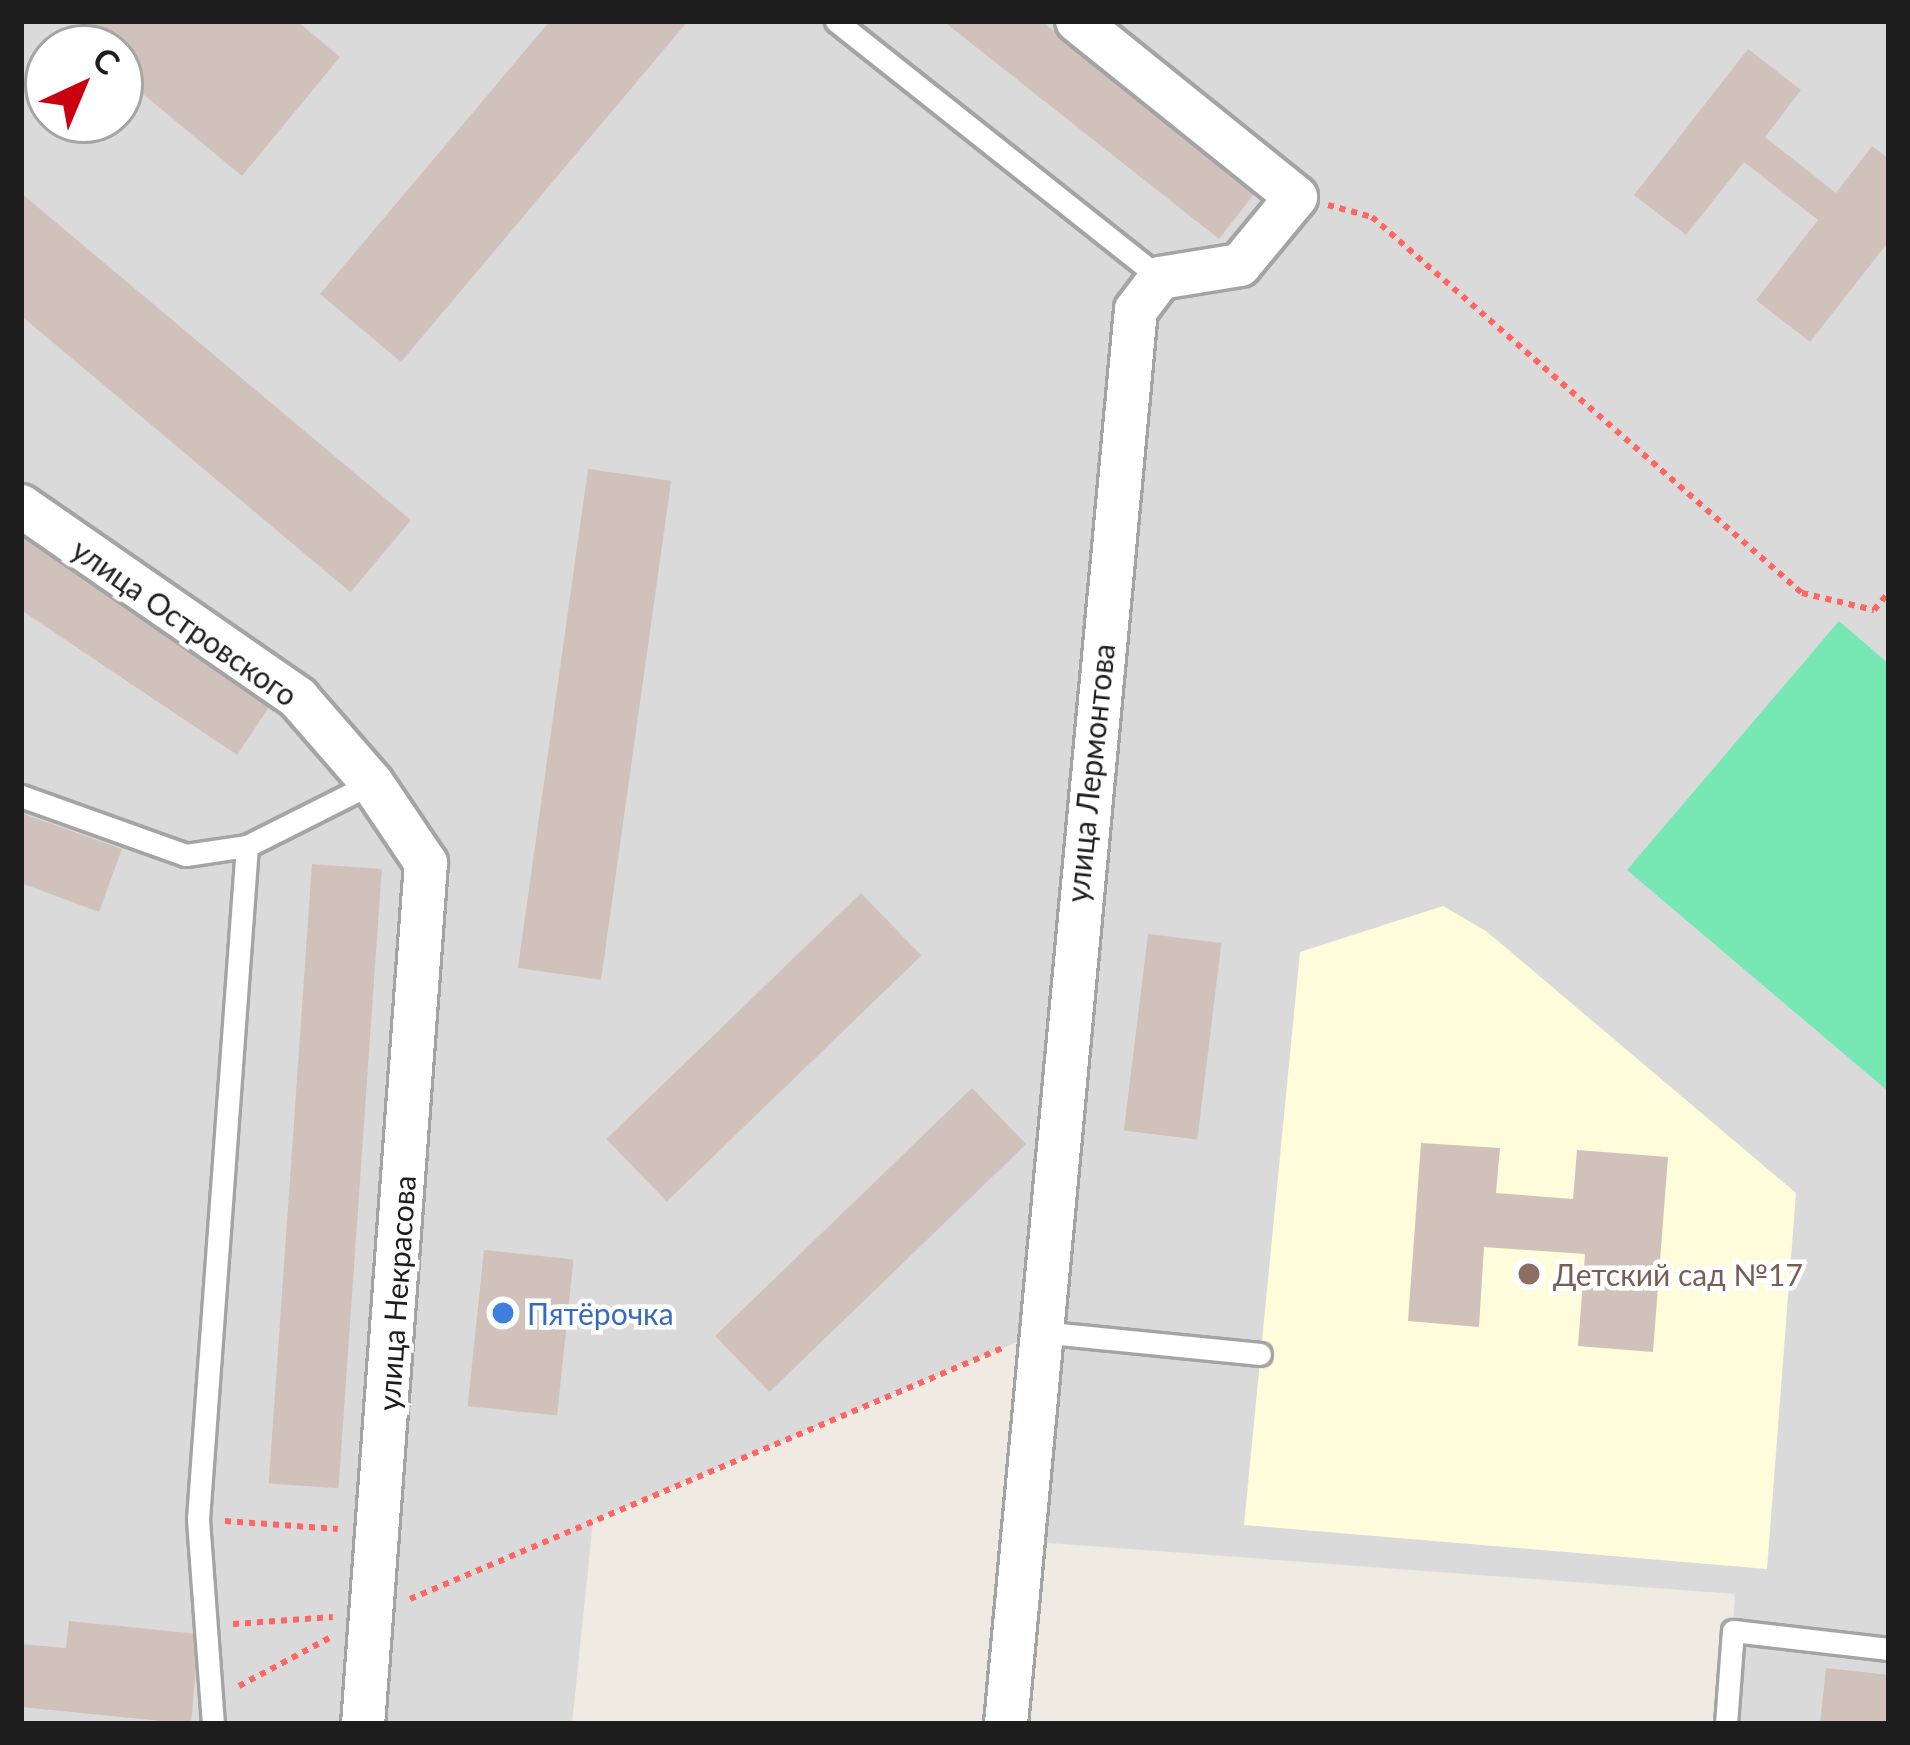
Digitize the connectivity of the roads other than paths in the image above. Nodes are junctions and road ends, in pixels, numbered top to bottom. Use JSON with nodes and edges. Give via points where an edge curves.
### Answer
{"nodes":[{"id":1,"x":1077,"y":21,"type":"edge"},
{"id":2,"x":844,"y":24,"type":"edge"},
{"id":3,"x":1160,"y":278,"type":"junction"},
{"id":4,"x":21,"y":506,"type":"edge"},
{"id":5,"x":372,"y":783,"type":"junction"},
{"id":6,"x":21,"y":796,"type":"edge"},
{"id":7,"x":247,"y":846,"type":"junction"},
{"id":8,"x":426,"y":862,"type":"joint"},
{"id":9,"x":1040,"y":1332,"type":"junction"},
{"id":10,"x":1260,"y":1354,"type":"dead end"},
{"id":11,"x":1889,"y":1648,"type":"edge"},
{"id":12,"x":213,"y":1724,"type":"edge"},
{"id":13,"x":363,"y":1724,"type":"edge"},
{"id":14,"x":1006,"y":1724,"type":"edge"},
{"id":15,"x":1726,"y":1724,"type":"edge"}],
"edges":[{"from":1,"to":3,"type":"street","via":[[1296,196],[1240,265]]},
{"from":2,"to":3,"type":"lane"},
{"from":3,"to":9,"type":"street","name":"улица Лермонтова","via":[[1136,310]]},
{"from":4,"to":5,"type":"street","name":"улица Островского","via":[[298,698]]},
{"from":5,"to":7,"type":"lane"},
{"from":5,"to":8,"type":"street","name":"улица Островского"},
{"from":6,"to":7,"type":"lane","via":[[186,855]]},
{"from":7,"to":12,"type":"lane","via":[[198,1519]]},
{"from":8,"to":13,"type":"street","name":"улица Некрасова"},
{"from":9,"to":10,"type":"lane"},
{"from":9,"to":14,"type":"street","name":"улица Лермонтова"},
{"from":11,"to":15,"type":"lane","via":[[1733,1631]]}]}
